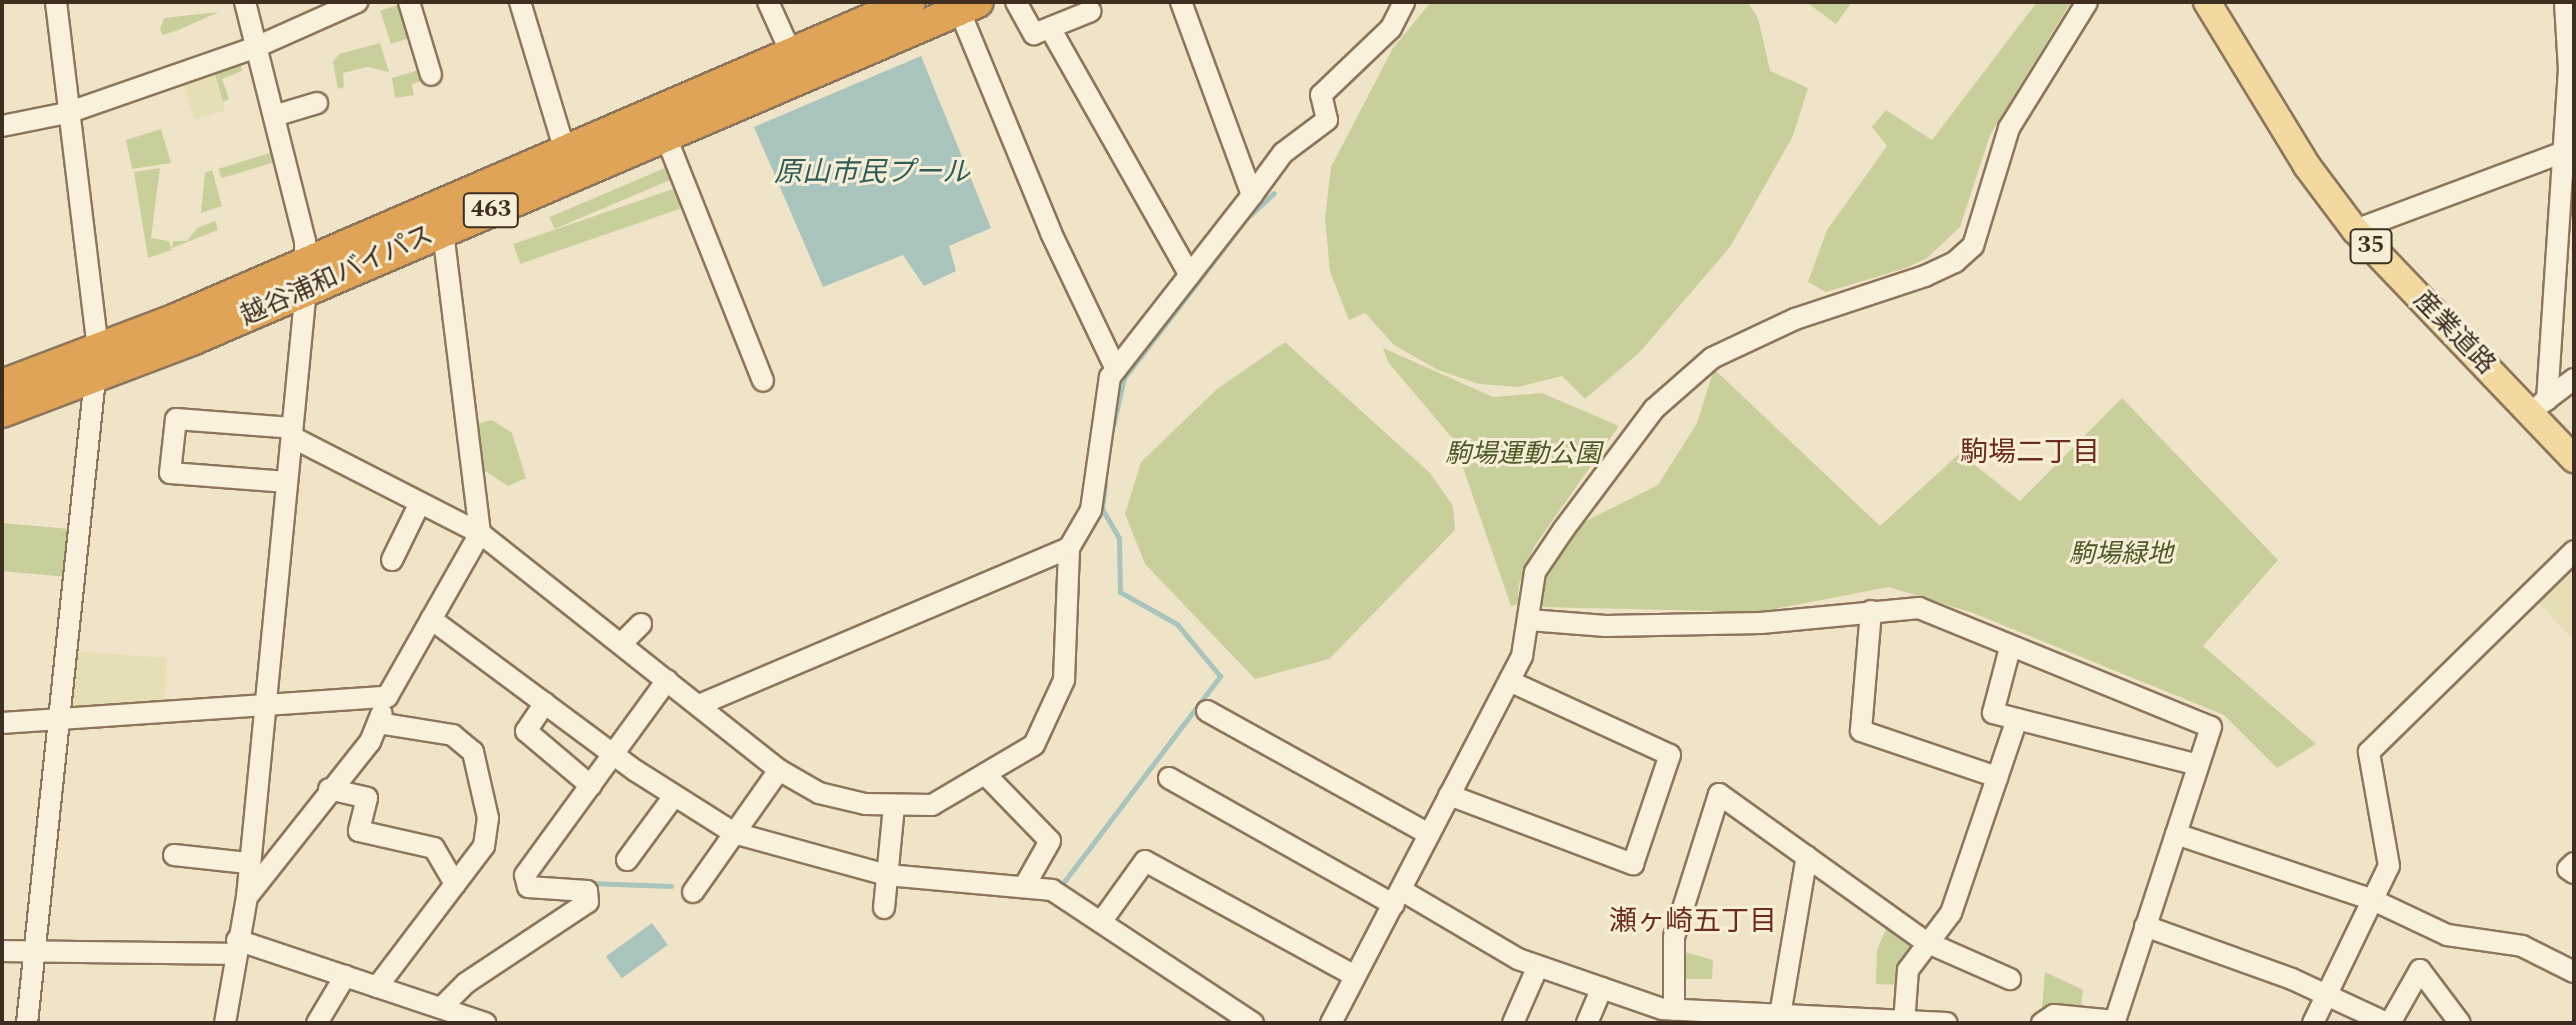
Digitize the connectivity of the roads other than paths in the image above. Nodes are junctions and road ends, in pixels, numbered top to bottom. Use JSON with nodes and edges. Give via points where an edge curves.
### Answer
{"nodes":[{"id":1,"x":56,"y":2,"type":"edge"},
{"id":2,"x":245,"y":2,"type":"edge"},
{"id":3,"x":357,"y":2,"type":"edge"},
{"id":4,"x":409,"y":2,"type":"edge"},
{"id":5,"x":520,"y":2,"type":"edge"},
{"id":6,"x":768,"y":2,"type":"edge"},
{"id":7,"x":910,"y":2,"type":"edge"},
{"id":8,"x":1016,"y":2,"type":"edge"},
{"id":9,"x":1181,"y":2,"type":"edge"},
{"id":10,"x":1404,"y":2,"type":"edge"},
{"id":11,"x":2087,"y":2,"type":"edge"},
{"id":12,"x":2207,"y":2,"type":"edge"},
{"id":13,"x":2565,"y":2,"type":"edge"},
{"id":14,"x":964,"y":5,"type":"edge"},
{"id":15,"x":1091,"y":11,"type":"dead end"},
{"id":16,"x":1050,"y":28,"type":"junction"},
{"id":17,"x":256,"y":47,"type":"junction"},
{"id":18,"x":791,"y":53,"type":"junction"},
{"id":19,"x":431,"y":75,"type":"dead end"},
{"id":20,"x":317,"y":103,"type":"dead end"},
{"id":21,"x":67,"y":113,"type":"junction"},
{"id":22,"x":274,"y":116,"type":"junction"},
{"id":23,"x":662,"y":125,"type":"junction"},
{"id":24,"x":2,"y":126,"type":"edge"},
{"id":25,"x":2569,"y":150,"type":"edge"},
{"id":26,"x":565,"y":151,"type":"junction"},
{"id":27,"x":1252,"y":195,"type":"junction"},
{"id":28,"x":443,"y":230,"type":"junction"},
{"id":29,"x":2355,"y":230,"type":"junction"},
{"id":30,"x":1190,"y":275,"type":"junction"},
{"id":31,"x":306,"y":276,"type":"junction"},
{"id":32,"x":96,"y":364,"type":"junction"},
{"id":33,"x":1116,"y":369,"type":"junction"},
{"id":34,"x":2574,"y":379,"type":"edge"},
{"id":35,"x":763,"y":381,"type":"dead end"},
{"id":36,"x":2,"y":385,"type":"edge"},
{"id":37,"x":2538,"y":406,"type":"junction"},
{"id":38,"x":2,"y":412,"type":"edge"},
{"id":39,"x":292,"y":432,"type":"junction"},
{"id":40,"x":2574,"y":459,"type":"edge"},
{"id":41,"x":287,"y":482,"type":"junction"},
{"id":42,"x":419,"y":505,"type":"junction"},
{"id":43,"x":480,"y":533,"type":"junction"},
{"id":44,"x":1069,"y":548,"type":"junction"},
{"id":45,"x":2574,"y":551,"type":"edge"},
{"id":46,"x":392,"y":560,"type":"dead end"},
{"id":47,"x":1871,"y":611,"type":"junction"},
{"id":48,"x":431,"y":619,"type":"junction"},
{"id":49,"x":1529,"y":620,"type":"junction"},
{"id":50,"x":641,"y":624,"type":"dead end"},
{"id":51,"x":622,"y":643,"type":"junction"},
{"id":52,"x":2010,"y":648,"type":"junction"},
{"id":53,"x":667,"y":680,"type":"junction"},
{"id":54,"x":1509,"y":681,"type":"junction"},
{"id":55,"x":387,"y":697,"type":"junction"},
{"id":56,"x":267,"y":703,"type":"junction"},
{"id":57,"x":545,"y":703,"type":"junction"},
{"id":58,"x":699,"y":705,"type":"junction"},
{"id":59,"x":1207,"y":711,"type":"dead end"},
{"id":60,"x":58,"y":719,"type":"junction"},
{"id":61,"x":2017,"y":719,"type":"junction"},
{"id":62,"x":2,"y":723,"type":"edge"},
{"id":63,"x":379,"y":723,"type":"junction"},
{"id":64,"x":614,"y":755,"type":"junction"},
{"id":65,"x":2198,"y":765,"type":"junction"},
{"id":66,"x":779,"y":770,"type":"junction"},
{"id":67,"x":985,"y":774,"type":"junction"},
{"id":68,"x":1997,"y":777,"type":"junction"},
{"id":69,"x":1169,"y":778,"type":"dead end"},
{"id":70,"x":591,"y":786,"type":"junction"},
{"id":71,"x":329,"y":789,"type":"junction"},
{"id":72,"x":1449,"y":795,"type":"junction"},
{"id":73,"x":674,"y":796,"type":"junction"},
{"id":74,"x":894,"y":806,"type":"junction"},
{"id":75,"x":734,"y":833,"type":"junction"},
{"id":76,"x":1429,"y":834,"type":"junction"},
{"id":77,"x":2176,"y":834,"type":"junction"},
{"id":78,"x":174,"y":855,"type":"dead end"},
{"id":79,"x":1807,"y":856,"type":"junction"},
{"id":80,"x":627,"y":860,"type":"dead end"},
{"id":81,"x":248,"y":863,"type":"junction"},
{"id":82,"x":2574,"y":863,"type":"edge"},
{"id":83,"x":2574,"y":873,"type":"edge"},
{"id":84,"x":887,"y":875,"type":"junction"},
{"id":85,"x":455,"y":884,"type":"junction"},
{"id":86,"x":1024,"y":887,"type":"junction"},
{"id":87,"x":693,"y":892,"type":"dead end"},
{"id":88,"x":247,"y":897,"type":"junction"},
{"id":89,"x":1398,"y":898,"type":"junction"},
{"id":90,"x":2373,"y":900,"type":"junction"},
{"id":91,"x":884,"y":908,"type":"dead end"},
{"id":92,"x":1101,"y":922,"type":"junction"},
{"id":93,"x":2145,"y":926,"type":"junction"},
{"id":94,"x":1926,"y":942,"type":"junction"},
{"id":95,"x":236,"y":947,"type":"junction"},
{"id":96,"x":2,"y":951,"type":"edge"},
{"id":97,"x":34,"y":952,"type":"junction"},
{"id":98,"x":1538,"y":966,"type":"junction"},
{"id":99,"x":2574,"y":972,"type":"edge"},
{"id":100,"x":345,"y":976,"type":"junction"},
{"id":101,"x":1355,"y":976,"type":"junction"},
{"id":102,"x":2010,"y":979,"type":"dead end"},
{"id":103,"x":377,"y":987,"type":"junction"},
{"id":104,"x":1602,"y":988,"type":"junction"},
{"id":105,"x":2326,"y":994,"type":"junction"},
{"id":106,"x":441,"y":1008,"type":"junction"},
{"id":107,"x":1681,"y":1014,"type":"edge"},
{"id":108,"x":1780,"y":1015,"type":"junction"},
{"id":109,"x":1819,"y":1020,"type":"edge"},
{"id":110,"x":1904,"y":1022,"type":"edge"},
{"id":111,"x":2114,"y":1022,"type":"edge"},
{"id":112,"x":27,"y":1023,"type":"edge"},
{"id":113,"x":225,"y":1023,"type":"edge"},
{"id":114,"x":317,"y":1023,"type":"edge"},
{"id":115,"x":485,"y":1023,"type":"edge"},
{"id":116,"x":1253,"y":1023,"type":"edge"},
{"id":117,"x":1331,"y":1023,"type":"edge"},
{"id":118,"x":1513,"y":1023,"type":"edge"},
{"id":119,"x":1587,"y":1023,"type":"edge"},
{"id":120,"x":1947,"y":1023,"type":"edge"},
{"id":121,"x":2042,"y":1023,"type":"edge"},
{"id":122,"x":2313,"y":1023,"type":"edge"},
{"id":123,"x":2389,"y":1023,"type":"edge"},
{"id":124,"x":2460,"y":1023,"type":"edge"}],
"edges":[{"from":1,"to":21,"type":"street"},
{"from":2,"to":17,"type":"street"},
{"from":3,"to":17,"type":"street"},
{"from":4,"to":19,"type":"street"},
{"from":5,"to":26,"type":"street"},
{"from":6,"to":18,"type":"street"},
{"from":7,"to":18,"type":"highway","name":"越谷浦和バイパス","number":"463"},
{"from":8,"to":16,"type":"street","via":[[1034,34]]},
{"from":9,"to":27,"type":"street"},
{"from":10,"to":27,"type":"street","via":[[1391,28],[1321,95],[1327,120],[1283,153]]},
{"from":11,"to":49,"type":"street","via":[[2009,128],[1973,246],[1955,262],[1925,276],[1753,337],[1681,380],[1540,560]]},
{"from":12,"to":29,"type":"main road","name":"産業道路","number":"35","via":[[2307,166]]},
{"from":13,"to":25,"type":"street"},
{"from":14,"to":23,"type":"highway","name":"越谷浦和バイパス","number":"463"},
{"from":14,"to":33,"type":"street","via":[[1051,233]]},
{"from":15,"to":16,"type":"street"},
{"from":16,"to":30,"type":"street"},
{"from":17,"to":21,"type":"street"},
{"from":17,"to":22,"type":"street"},
{"from":18,"to":23,"type":"highway","name":"越谷浦和バイパス","number":"463"},
{"from":20,"to":22,"type":"street"},
{"from":21,"to":24,"type":"street"},
{"from":21,"to":32,"type":"street"},
{"from":22,"to":31,"type":"street"},
{"from":23,"to":26,"type":"highway","name":"越谷浦和バイパス","number":"463"},
{"from":23,"to":28,"type":"highway","name":"越谷浦和バイパス","number":"463"},
{"from":23,"to":35,"type":"street"},
{"from":25,"to":29,"type":"street"},
{"from":25,"to":37,"type":"street"},
{"from":26,"to":31,"type":"highway","name":"越谷浦和バイパス","number":"463"},
{"from":27,"to":30,"type":"street"},
{"from":28,"to":31,"type":"highway","name":"越谷浦和バイパス","number":"463"},
{"from":28,"to":43,"type":"street"},
{"from":29,"to":37,"type":"main road","name":"産業道路","number":"35"},
{"from":30,"to":33,"type":"street"},
{"from":31,"to":32,"type":"highway","name":"越谷浦和バイパス","number":"463"},
{"from":31,"to":39,"type":"street"},
{"from":32,"to":36,"type":"highway","name":"越谷浦和バイパス","number":"463"},
{"from":32,"to":38,"type":"highway","name":"越谷浦和バイパス","number":"463"},
{"from":32,"to":60,"type":"street"},
{"from":33,"to":44,"type":"street","via":[[1110,377],[1091,510]]},
{"from":34,"to":37,"type":"street"},
{"from":37,"to":40,"type":"main road","name":"産業道路","number":"35"},
{"from":39,"to":41,"type":"street"},
{"from":39,"to":41,"type":"street","via":[[176,419],[170,473]]},
{"from":39,"to":42,"type":"street"},
{"from":41,"to":56,"type":"street"},
{"from":42,"to":43,"type":"street"},
{"from":42,"to":46,"type":"street"},
{"from":43,"to":48,"type":"street"},
{"from":43,"to":51,"type":"street"},
{"from":44,"to":58,"type":"street"},
{"from":44,"to":67,"type":"street","via":[[1064,680],[1034,745]]},
{"from":45,"to":90,"type":"street","via":[[2369,752],[2389,866]]},
{"from":47,"to":49,"type":"street","via":[[1761,623],[1606,626]]},
{"from":47,"to":52,"type":"street","via":[[1919,608]]},
{"from":47,"to":68,"type":"street","via":[[1861,731]]},
{"from":48,"to":55,"type":"street"},
{"from":48,"to":57,"type":"street"},
{"from":49,"to":54,"type":"street","via":[[1526,648]]},
{"from":50,"to":51,"type":"street"},
{"from":51,"to":53,"type":"street"},
{"from":52,"to":61,"type":"street","via":[[1993,713]]},
{"from":52,"to":65,"type":"street","via":[[2211,727]]},
{"from":53,"to":58,"type":"street"},
{"from":53,"to":64,"type":"street"},
{"from":54,"to":72,"type":"street"},
{"from":54,"to":72,"type":"street","via":[[1670,755],[1633,864]]},
{"from":55,"to":56,"type":"street"},
{"from":55,"to":63,"type":"street"},
{"from":56,"to":60,"type":"street"},
{"from":56,"to":81,"type":"street"},
{"from":57,"to":64,"type":"street"},
{"from":57,"to":70,"type":"street","via":[[526,731]]},
{"from":58,"to":66,"type":"street"},
{"from":59,"to":76,"type":"street"},
{"from":60,"to":62,"type":"street"},
{"from":60,"to":97,"type":"street"},
{"from":61,"to":65,"type":"street"},
{"from":61,"to":68,"type":"street"},
{"from":63,"to":71,"type":"street","via":[[370,742]]},
{"from":63,"to":85,"type":"street","via":[[453,735],[473,752],[488,818],[484,846]]},
{"from":64,"to":70,"type":"street"},
{"from":64,"to":73,"type":"street"},
{"from":65,"to":77,"type":"street"},
{"from":66,"to":74,"type":"street","via":[[819,793]]},
{"from":66,"to":75,"type":"street"},
{"from":67,"to":74,"type":"street","via":[[932,805]]},
{"from":67,"to":86,"type":"street","via":[[1050,841]]},
{"from":68,"to":94,"type":"street","via":[[1951,913]]},
{"from":69,"to":89,"type":"street"},
{"from":70,"to":106,"type":"street","via":[[525,875],[528,887],[587,891],[588,902],[478,974]]},
{"from":71,"to":85,"type":"street","via":[[367,798],[359,831],[434,848]]},
{"from":71,"to":88,"type":"street"},
{"from":72,"to":76,"type":"street"},
{"from":73,"to":75,"type":"street"},
{"from":73,"to":80,"type":"street"},
{"from":74,"to":84,"type":"street"},
{"from":75,"to":84,"type":"street"},
{"from":75,"to":87,"type":"street"},
{"from":76,"to":89,"type":"street"},
{"from":77,"to":90,"type":"street"},
{"from":77,"to":93,"type":"street"},
{"from":78,"to":81,"type":"street"},
{"from":79,"to":94,"type":"street"},
{"from":79,"to":107,"type":"street","via":[[1719,794],[1674,937]]},
{"from":79,"to":108,"type":"street"},
{"from":81,"to":88,"type":"street"},
{"from":82,"to":83,"type":"street","via":[[2568,869]]},
{"from":84,"to":86,"type":"street"},
{"from":84,"to":91,"type":"street"},
{"from":85,"to":103,"type":"street"},
{"from":86,"to":92,"type":"street","via":[[1052,890]]},
{"from":88,"to":95,"type":"street"},
{"from":89,"to":98,"type":"street"},
{"from":89,"to":101,"type":"street"},
{"from":90,"to":99,"type":"street","via":[[2447,935],[2522,946]]},
{"from":90,"to":105,"type":"street"},
{"from":92,"to":101,"type":"street","via":[[1145,861]]},
{"from":92,"to":116,"type":"street"},
{"from":93,"to":105,"type":"street"},
{"from":93,"to":111,"type":"street"},
{"from":94,"to":102,"type":"street"},
{"from":94,"to":110,"type":"street","via":[[1908,970]]},
{"from":95,"to":97,"type":"street"},
{"from":95,"to":100,"type":"street"},
{"from":95,"to":113,"type":"street"},
{"from":96,"to":97,"type":"street"},
{"from":97,"to":112,"type":"street"},
{"from":98,"to":104,"type":"street"},
{"from":98,"to":118,"type":"street"},
{"from":100,"to":103,"type":"street"},
{"from":100,"to":114,"type":"street"},
{"from":101,"to":117,"type":"street"},
{"from":103,"to":106,"type":"street"},
{"from":104,"to":107,"type":"street"},
{"from":104,"to":119,"type":"street"},
{"from":105,"to":122,"type":"street"},
{"from":105,"to":123,"type":"street"},
{"from":106,"to":115,"type":"street"},
{"from":107,"to":108,"type":"street"},
{"from":108,"to":109,"type":"street"},
{"from":109,"to":110,"type":"street"},
{"from":110,"to":120,"type":"street"},
{"from":111,"to":121,"type":"street","via":[[2054,1015]]},
{"from":123,"to":124,"type":"street","via":[[2420,970]]}]}
